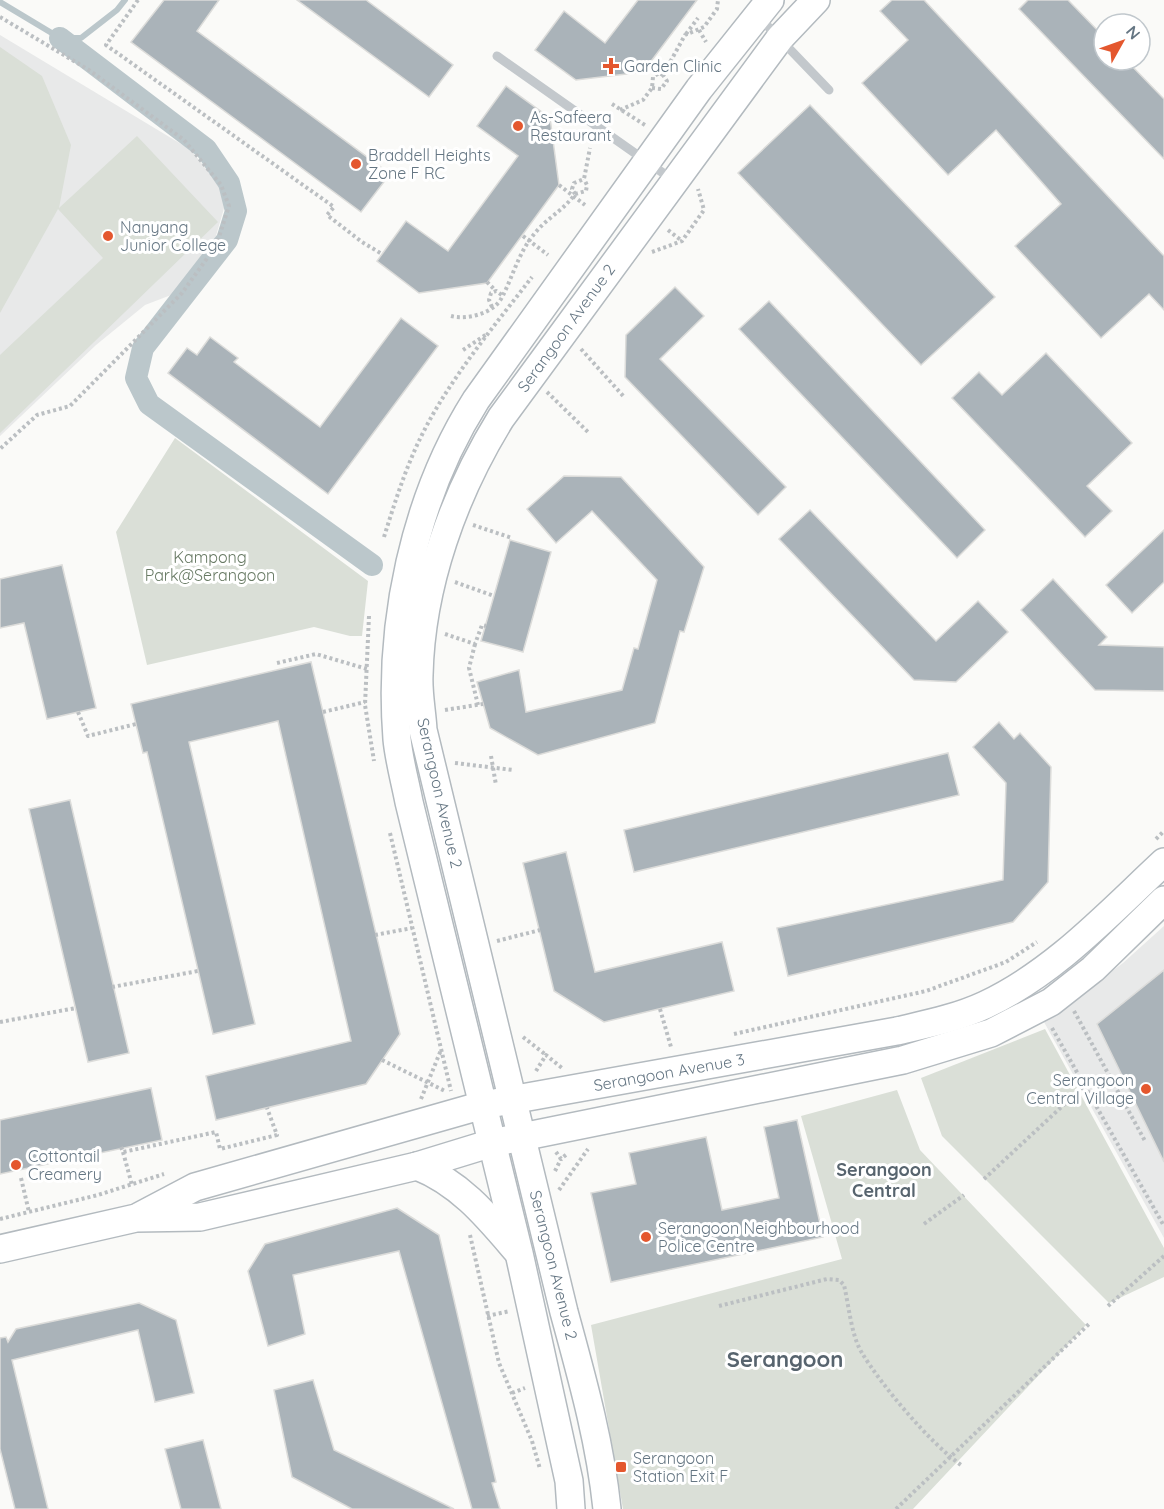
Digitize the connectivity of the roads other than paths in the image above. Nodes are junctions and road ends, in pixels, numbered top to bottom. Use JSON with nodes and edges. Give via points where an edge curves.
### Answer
{"nodes":[{"id":1,"x":816,"y":0,"type":"edge"},
{"id":2,"x":764,"y":8,"type":"edge"},
{"id":3,"x":780,"y":39,"type":"junction"},
{"id":4,"x":497,"y":56,"type":"dead end"},
{"id":5,"x":829,"y":90,"type":"dead end"},
{"id":6,"x":648,"y":163,"type":"junction"},
{"id":7,"x":673,"y":180,"type":"junction"},
{"id":8,"x":1156,"y":854,"type":"edge"},
{"id":9,"x":1164,"y":900,"type":"edge"},
{"id":10,"x":513,"y":1099,"type":"junction"},
{"id":11,"x":483,"y":1105,"type":"junction"},
{"id":12,"x":523,"y":1137,"type":"junction"},
{"id":13,"x":492,"y":1143,"type":"junction"},
{"id":14,"x":417,"y":1166,"type":"junction"},
{"id":15,"x":136,"y":1218,"type":"junction"},
{"id":16,"x":0,"y":1249,"type":"edge"},
{"id":17,"x":519,"y":1253,"type":"junction"},
{"id":18,"x":564,"y":1312,"type":"junction"},
{"id":19,"x":532,"y":1319,"type":"junction"},
{"id":20,"x":572,"y":1509,"type":"edge"},
{"id":21,"x":607,"y":1509,"type":"edge"}],
"edges":[{"from":1,"to":3,"type":"main road","name":"Serangoon Avenue 2"},
{"from":2,"to":3,"type":"lane"},
{"from":2,"to":6,"type":"main road","name":"Serangoon Avenue 2","via":[[699,89]]},
{"from":3,"to":5,"type":"lane"},
{"from":3,"to":7,"type":"main road","name":"Serangoon Avenue 2"},
{"from":4,"to":6,"type":"lane"},
{"from":6,"to":7,"type":"lane"},
{"from":6,"to":11,"type":"main road","name":"Serangoon Avenue 2","via":[[456,432],[438,468],[413,549],[403,606],[396,671],[397,740]]},
{"from":7,"to":10,"type":"main road","name":"Serangoon Avenue 2","via":[[487,440],[440,549],[422,633],[418,676],[423,730]]},
{"from":8,"to":10,"type":"main road","name":"Serangoon Avenue 3","via":[[1077,944],[1034,978],[952,1018]]},
{"from":9,"to":12,"type":"main road","name":"Serangoon Avenue 3","via":[[1093,969],[1052,1002],[991,1033],[903,1060]]},
{"from":10,"to":11,"type":"main road","name":"Serangoon Avenue 3"},
{"from":10,"to":12,"type":"main road","name":"Serangoon Avenue 2"},
{"from":11,"to":13,"type":"main road","name":"Serangoon Avenue 2"},
{"from":11,"to":15,"type":"main road","name":"Serangoon Avenue 3","via":[[195,1187]]},
{"from":12,"to":13,"type":"main road","name":"Serangoon Avenue 3"},
{"from":12,"to":18,"type":"main road","name":"Serangoon Avenue 2"},
{"from":13,"to":14,"type":"main road","name":"Serangoon Avenue 3"},
{"from":13,"to":17,"type":"main road","name":"Serangoon Avenue 2"},
{"from":14,"to":15,"type":"main road","name":"Serangoon Avenue 3","via":[[200,1217]]},
{"from":14,"to":17,"type":"main road","via":[[439,1175],[472,1200]]},
{"from":15,"to":16,"type":"main road","name":"Serangoon Avenue 3"},
{"from":17,"to":19,"type":"main road","name":"Serangoon Avenue 2"},
{"from":18,"to":19,"type":"main road"},
{"from":18,"to":21,"type":"main road","name":"Serangoon Avenue 2","via":[[590,1403]]},
{"from":19,"to":20,"type":"main road","name":"Serangoon Avenue 2"}]}
